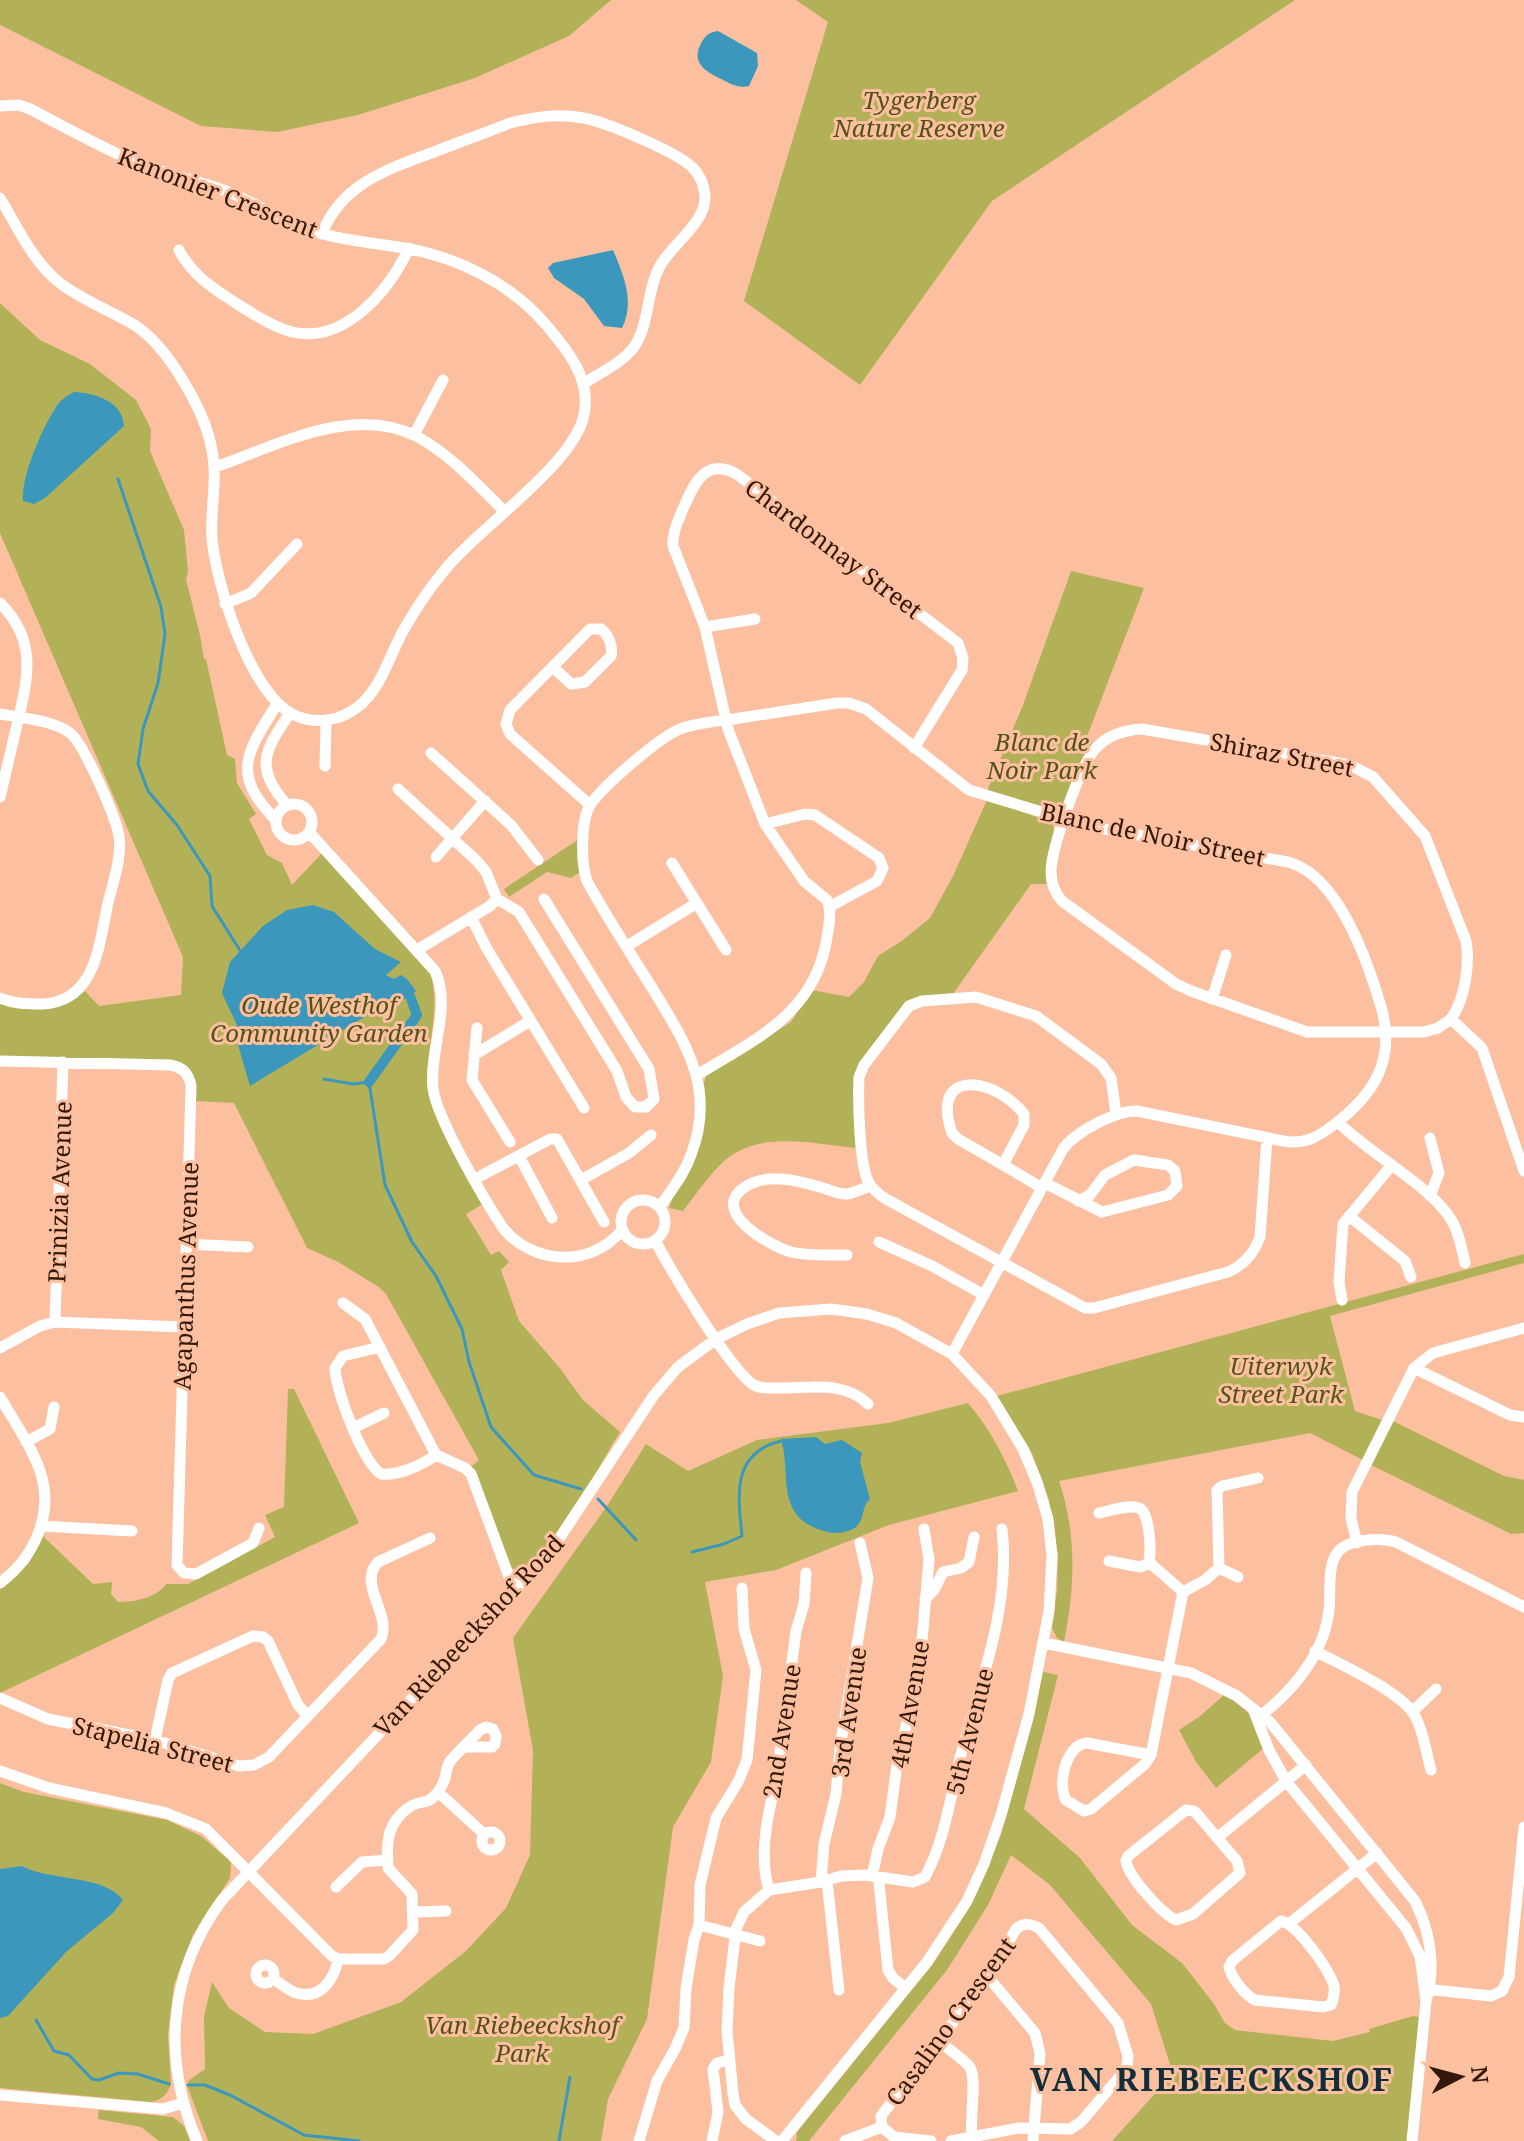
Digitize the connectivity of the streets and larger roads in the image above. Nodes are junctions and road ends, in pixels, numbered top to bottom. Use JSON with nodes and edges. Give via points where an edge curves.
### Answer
{"nodes":[{"id":1,"x":0,"y":106,"type":"edge"},
{"id":2,"x":0,"y":198,"type":"edge"},
{"id":3,"x":322,"y":234,"type":"junction"},
{"id":4,"x":409,"y":248,"type":"junction"},
{"id":5,"x":179,"y":250,"type":"dead end"},
{"id":6,"x":443,"y":380,"type":"dead end"},
{"id":7,"x":585,"y":383,"type":"junction"},
{"id":8,"x":414,"y":435,"type":"junction"},
{"id":9,"x":215,"y":467,"type":"junction"},
{"id":10,"x":505,"y":512,"type":"junction"},
{"id":11,"x":297,"y":544,"type":"dead end"},
{"id":12,"x":0,"y":603,"type":"edge"},
{"id":13,"x":225,"y":604,"type":"junction"},
{"id":14,"x":755,"y":619,"type":"dead end"},
{"id":15,"x":705,"y":627,"type":"junction"},
{"id":16,"x":554,"y":668,"type":"junction"},
{"id":17,"x":277,"y":704,"type":"junction"},
{"id":18,"x":290,"y":713,"type":"junction"},
{"id":19,"x":0,"y":714,"type":"edge"},
{"id":20,"x":18,"y":718,"type":"junction"},
{"id":21,"x":726,"y":720,"type":"junction"},
{"id":22,"x":326,"y":721,"type":"junction"},
{"id":23,"x":914,"y":748,"type":"junction"},
{"id":24,"x":431,"y":753,"type":"dead end"},
{"id":25,"x":325,"y":766,"type":"dead end"},
{"id":26,"x":398,"y":789,"type":"dead end"},
{"id":27,"x":0,"y":797,"type":"edge"},
{"id":28,"x":485,"y":801,"type":"junction"},
{"id":29,"x":287,"y":805,"type":"junction"},
{"id":30,"x":590,"y":805,"type":"junction"},
{"id":31,"x":1065,"y":819,"type":"junction"},
{"id":32,"x":276,"y":820,"type":"junction"},
{"id":33,"x":765,"y":824,"type":"junction"},
{"id":34,"x":309,"y":832,"type":"junction"},
{"id":35,"x":453,"y":838,"type":"junction"},
{"id":36,"x":436,"y":857,"type":"dead end"},
{"id":37,"x":538,"y":860,"type":"dead end"},
{"id":38,"x":672,"y":863,"type":"dead end"},
{"id":39,"x":497,"y":899,"type":"junction"},
{"id":40,"x":544,"y":899,"type":"dead end"},
{"id":41,"x":697,"y":903,"type":"junction"},
{"id":42,"x":829,"y":907,"type":"junction"},
{"id":43,"x":471,"y":917,"type":"junction"},
{"id":44,"x":627,"y":946,"type":"junction"},
{"id":45,"x":417,"y":950,"type":"junction"},
{"id":46,"x":726,"y":950,"type":"dead end"},
{"id":47,"x":1226,"y":955,"type":"dead end"},
{"id":48,"x":0,"y":998,"type":"edge"},
{"id":49,"x":1212,"y":999,"type":"junction"},
{"id":50,"x":530,"y":1021,"type":"junction"},
{"id":51,"x":1447,"y":1022,"type":"junction"},
{"id":52,"x":477,"y":1028,"type":"dead end"},
{"id":53,"x":1384,"y":1032,"type":"junction"},
{"id":54,"x":474,"y":1055,"type":"junction"},
{"id":55,"x":0,"y":1061,"type":"edge"},
{"id":56,"x":63,"y":1062,"type":"junction"},
{"id":57,"x":697,"y":1075,"type":"junction"},
{"id":58,"x":584,"y":1108,"type":"dead end"},
{"id":59,"x":1116,"y":1114,"type":"junction"},
{"id":60,"x":1338,"y":1122,"type":"junction"},
{"id":61,"x":651,"y":1135,"type":"dead end"},
{"id":62,"x":1267,"y":1138,"type":"junction"},
{"id":63,"x":1430,"y":1138,"type":"dead end"},
{"id":64,"x":510,"y":1142,"type":"dead end"},
{"id":65,"x":519,"y":1156,"type":"junction"},
{"id":66,"x":1003,"y":1165,"type":"junction"},
{"id":67,"x":1391,"y":1166,"type":"junction"},
{"id":68,"x":1524,"y":1171,"type":"edge"},
{"id":69,"x":475,"y":1179,"type":"junction"},
{"id":70,"x":581,"y":1180,"type":"junction"},
{"id":71,"x":1043,"y":1185,"type":"junction"},
{"id":72,"x":871,"y":1186,"type":"junction"},
{"id":73,"x":1430,"y":1196,"type":"junction"},
{"id":74,"x":1078,"y":1201,"type":"junction"},
{"id":75,"x":660,"y":1207,"type":"junction"},
{"id":76,"x":1349,"y":1216,"type":"junction"},
{"id":77,"x":552,"y":1218,"type":"dead end"},
{"id":78,"x":604,"y":1222,"type":"dead end"},
{"id":79,"x":622,"y":1230,"type":"junction"},
{"id":80,"x":655,"y":1240,"type":"junction"},
{"id":81,"x":879,"y":1242,"type":"dead end"},
{"id":82,"x":186,"y":1244,"type":"junction"},
{"id":83,"x":248,"y":1247,"type":"dead end"},
{"id":84,"x":847,"y":1255,"type":"dead end"},
{"id":85,"x":1001,"y":1263,"type":"junction"},
{"id":86,"x":1465,"y":1263,"type":"dead end"},
{"id":87,"x":1411,"y":1277,"type":"dead end"},
{"id":88,"x":984,"y":1295,"type":"junction"},
{"id":89,"x":1342,"y":1300,"type":"dead end"},
{"id":90,"x":343,"y":1303,"type":"dead end"},
{"id":91,"x":55,"y":1322,"type":"junction"},
{"id":92,"x":183,"y":1327,"type":"junction"},
{"id":93,"x":1524,"y":1328,"type":"edge"},
{"id":94,"x":716,"y":1339,"type":"junction"},
{"id":95,"x":380,"y":1347,"type":"junction"},
{"id":96,"x":0,"y":1348,"type":"edge"},
{"id":97,"x":952,"y":1354,"type":"junction"},
{"id":98,"x":1414,"y":1368,"type":"junction"},
{"id":99,"x":0,"y":1397,"type":"edge"},
{"id":100,"x":868,"y":1404,"type":"dead end"},
{"id":101,"x":54,"y":1407,"type":"dead end"},
{"id":102,"x":384,"y":1413,"type":"dead end"},
{"id":103,"x":1524,"y":1417,"type":"edge"},
{"id":104,"x":353,"y":1428,"type":"junction"},
{"id":105,"x":26,"y":1442,"type":"junction"},
{"id":106,"x":436,"y":1455,"type":"junction"},
{"id":107,"x":1258,"y":1478,"type":"dead end"},
{"id":108,"x":1099,"y":1513,"type":"dead end"},
{"id":109,"x":41,"y":1526,"type":"junction"},
{"id":110,"x":259,"y":1528,"type":"dead end"},
{"id":111,"x":924,"y":1529,"type":"dead end"},
{"id":112,"x":1002,"y":1529,"type":"dead end"},
{"id":113,"x":132,"y":1531,"type":"dead end"},
{"id":114,"x":974,"y":1537,"type":"dead end"},
{"id":115,"x":430,"y":1538,"type":"dead end"},
{"id":116,"x":860,"y":1543,"type":"dead end"},
{"id":117,"x":1357,"y":1543,"type":"junction"},
{"id":118,"x":1109,"y":1561,"type":"dead end"},
{"id":119,"x":1149,"y":1562,"type":"junction"},
{"id":120,"x":1219,"y":1568,"type":"junction"},
{"id":121,"x":806,"y":1573,"type":"dead end"},
{"id":122,"x":1238,"y":1577,"type":"dead end"},
{"id":123,"x":0,"y":1583,"type":"edge"},
{"id":124,"x":742,"y":1588,"type":"dead end"},
{"id":125,"x":514,"y":1590,"type":"junction"},
{"id":126,"x":1183,"y":1592,"type":"junction"},
{"id":127,"x":924,"y":1600,"type":"junction"},
{"id":128,"x":1524,"y":1607,"type":"edge"},
{"id":129,"x":1044,"y":1643,"type":"junction"},
{"id":130,"x":1315,"y":1651,"type":"junction"},
{"id":131,"x":1168,"y":1666,"type":"junction"},
{"id":132,"x":1436,"y":1689,"type":"dead end"},
{"id":133,"x":0,"y":1698,"type":"edge"},
{"id":134,"x":1413,"y":1711,"type":"junction"},
{"id":135,"x":1258,"y":1713,"type":"junction"},
{"id":136,"x":307,"y":1715,"type":"junction"},
{"id":137,"x":155,"y":1740,"type":"junction"},
{"id":138,"x":467,"y":1747,"type":"dead end"},
{"id":139,"x":1151,"y":1755,"type":"junction"},
{"id":140,"x":1306,"y":1765,"type":"junction"},
{"id":141,"x":1431,"y":1770,"type":"dead end"},
{"id":142,"x":0,"y":1771,"type":"edge"},
{"id":143,"x":1286,"y":1781,"type":"junction"},
{"id":144,"x":438,"y":1792,"type":"junction"},
{"id":145,"x":1524,"y":1827,"type":"edge"},
{"id":146,"x":484,"y":1834,"type":"dead end"},
{"id":147,"x":1217,"y":1838,"type":"junction"},
{"id":148,"x":1377,"y":1853,"type":"junction"},
{"id":149,"x":388,"y":1860,"type":"junction"},
{"id":150,"x":1358,"y":1869,"type":"junction"},
{"id":151,"x":248,"y":1870,"type":"junction"},
{"id":152,"x":876,"y":1879,"type":"junction"},
{"id":153,"x":824,"y":1882,"type":"junction"},
{"id":154,"x":336,"y":1887,"type":"dead end"},
{"id":155,"x":769,"y":1890,"type":"junction"},
{"id":156,"x":446,"y":1911,"type":"dead end"},
{"id":157,"x":413,"y":1912,"type":"junction"},
{"id":158,"x":1290,"y":1923,"type":"junction"},
{"id":159,"x":699,"y":1925,"type":"junction"},
{"id":160,"x":735,"y":1936,"type":"junction"},
{"id":161,"x":760,"y":1941,"type":"dead end"},
{"id":162,"x":338,"y":1959,"type":"junction"},
{"id":163,"x":988,"y":1977,"type":"junction"},
{"id":164,"x":273,"y":1979,"type":"dead end"},
{"id":165,"x":905,"y":1988,"type":"junction"},
{"id":166,"x":839,"y":1990,"type":"dead end"},
{"id":167,"x":1427,"y":1993,"type":"junction"},
{"id":168,"x":939,"y":2041,"type":"junction"},
{"id":169,"x":729,"y":2060,"type":"junction"},
{"id":170,"x":0,"y":2095,"type":"edge"},
{"id":171,"x":183,"y":2103,"type":"junction"},
{"id":172,"x":882,"y":2127,"type":"junction"},
{"id":173,"x":1034,"y":2127,"type":"junction"},
{"id":174,"x":972,"y":2137,"type":"junction"},
{"id":175,"x":197,"y":2141,"type":"edge"},
{"id":176,"x":639,"y":2141,"type":"edge"},
{"id":177,"x":712,"y":2141,"type":"edge"},
{"id":178,"x":779,"y":2141,"type":"edge"},
{"id":179,"x":845,"y":2141,"type":"edge"},
{"id":180,"x":931,"y":2141,"type":"edge"},
{"id":181,"x":951,"y":2141,"type":"edge"},
{"id":182,"x":1033,"y":2141,"type":"edge"},
{"id":183,"x":1412,"y":2141,"type":"edge"}],
"edges":[{"from":1,"to":3,"type":"street","name":"Kanonier Crescent","via":[[30,109],[129,159],[233,194]]},
{"from":2,"to":9,"type":"street","via":[[35,256],[64,287],[133,324],[158,345],[194,402]]},
{"from":3,"to":4,"type":"street","name":"Kanonier Crescent"},
{"from":3,"to":7,"type":"street","via":[[351,190],[376,174],[533,117],[585,118],[678,157],[699,176],[703,208],[660,266],[636,345]]},
{"from":4,"to":5,"type":"street","via":[[391,280],[361,312],[335,329],[306,334],[277,327],[219,293],[187,266]]},
{"from":4,"to":7,"type":"street","name":"Kanonier Crescent","via":[[468,267],[523,302],[562,345]]},
{"from":6,"to":8,"type":"street"},
{"from":7,"to":10,"type":"street","via":[[578,433]]},
{"from":8,"to":9,"type":"street","via":[[383,426],[343,424]]},
{"from":8,"to":10,"type":"street","via":[[461,469]]},
{"from":9,"to":13,"type":"street","via":[[212,541]]},
{"from":10,"to":22,"type":"street","via":[[460,553],[424,597],[369,696],[346,715]]},
{"from":11,"to":13,"type":"street","via":[[251,593]]},
{"from":12,"to":20,"type":"street","via":[[18,627],[27,655]]},
{"from":13,"to":17,"type":"street","via":[[249,662]]},
{"from":14,"to":15,"type":"street"},
{"from":15,"to":21,"type":"street","name":"Chardonnay Street"},
{"from":15,"to":23,"type":"street","name":"Chardonnay Street","via":[[672,537],[695,482],[707,472],[724,469],[958,643],[962,670]]},
{"from":16,"to":16,"type":"street","via":[[590,629],[606,633],[611,656],[585,682],[571,684]]},
{"from":16,"to":30,"type":"street","via":[[510,710],[506,724],[510,734]]},
{"from":17,"to":18,"type":"street"},
{"from":17,"to":32,"type":"street","via":[[247,761],[248,778]]},
{"from":18,"to":22,"type":"street"},
{"from":18,"to":29,"type":"street","via":[[268,747],[265,762],[271,784]]},
{"from":19,"to":20,"type":"street"},
{"from":20,"to":27,"type":"street"},
{"from":20,"to":48,"type":"street","via":[[58,727],[77,740],[117,826],[119,848],[85,983],[57,1002],[20,1004]]},
{"from":21,"to":23,"type":"street","name":"Blanc de Noir Street","via":[[849,703],[866,709]]},
{"from":21,"to":30,"type":"street","name":"Blanc de Noir Street","via":[[667,736]]},
{"from":21,"to":33,"type":"street","name":"Chardonnay Street"},
{"from":22,"to":25,"type":"street"},
{"from":23,"to":31,"type":"street","name":"Blanc de Noir Street","via":[[969,790]]},
{"from":24,"to":28,"type":"street"},
{"from":26,"to":35,"type":"street"},
{"from":28,"to":35,"type":"street"},
{"from":28,"to":37,"type":"street"},
{"from":29,"to":32,"type":"street"},
{"from":29,"to":34,"type":"street","via":[[308,810]]},
{"from":30,"to":44,"type":"street","via":[[584,875]]},
{"from":31,"to":49,"type":"street","name":"Shiraz Street","via":[[1051,871],[1058,896],[1176,984]]},
{"from":31,"to":51,"type":"street","name":"Shiraz Street","via":[[1089,757],[1107,739],[1133,729],[1365,771],[1425,836],[1466,941],[1461,1001]]},
{"from":31,"to":53,"type":"street","name":"Blanc de Noir Street","via":[[1302,867],[1345,914],[1379,1001]]},
{"from":32,"to":34,"type":"street","via":[[287,839]]},
{"from":33,"to":42,"type":"street","name":"Chardonnay Street"},
{"from":33,"to":42,"type":"street","via":[[815,815],[879,858],[883,868],[877,881]]},
{"from":34,"to":45,"type":"street"},
{"from":35,"to":36,"type":"street"},
{"from":35,"to":39,"type":"street","via":[[481,865]]},
{"from":38,"to":41,"type":"street"},
{"from":39,"to":40,"type":"street","via":[[519,912],[527,924],[617,1071],[628,1101],[638,1108],[649,1106],[655,1093],[649,1069]]},
{"from":39,"to":43,"type":"street"},
{"from":41,"to":44,"type":"street"},
{"from":41,"to":46,"type":"street"},
{"from":42,"to":57,"type":"street","via":[[823,958],[796,1009]]},
{"from":43,"to":45,"type":"street"},
{"from":43,"to":50,"type":"street"},
{"from":44,"to":57,"type":"street","via":[[684,1040]]},
{"from":45,"to":69,"type":"street","via":[[435,971],[441,988],[434,1095]]},
{"from":47,"to":49,"type":"street"},
{"from":49,"to":53,"type":"street","name":"Shiraz Street","via":[[1307,1032]]},
{"from":50,"to":54,"type":"street"},
{"from":50,"to":58,"type":"street"},
{"from":51,"to":53,"type":"street","via":[[1424,1032]]},
{"from":51,"to":68,"type":"street","via":[[1482,1048]]},
{"from":52,"to":54,"type":"street"},
{"from":53,"to":60,"type":"street","name":"Blanc de Noir Street","via":[[1383,1062],[1376,1079],[1363,1101]]},
{"from":54,"to":64,"type":"street","via":[[473,1083]]},
{"from":55,"to":56,"type":"street","name":"Agapanthus Avenue"},
{"from":56,"to":82,"type":"street","name":"Agapanthus Avenue","via":[[170,1065],[187,1074],[191,1086]]},
{"from":56,"to":91,"type":"street","name":"Prinizia Avenue"},
{"from":57,"to":75,"type":"street","via":[[695,1143]]},
{"from":59,"to":62,"type":"street","name":"Blanc de Noir Street","via":[[1145,1112]]},
{"from":59,"to":71,"type":"street","via":[[1071,1140]]},
{"from":59,"to":72,"type":"street","via":[[1104,1066],[1036,1016],[976,997],[922,1001],[904,1011],[860,1073],[863,1164]]},
{"from":60,"to":62,"type":"street","name":"Blanc de Noir Street","via":[[1307,1141]]},
{"from":60,"to":67,"type":"street"},
{"from":61,"to":70,"type":"street"},
{"from":62,"to":85,"type":"street","via":[[1260,1237],[1250,1257],[1234,1270],[1089,1309]]},
{"from":63,"to":73,"type":"street","via":[[1439,1173]]},
{"from":65,"to":69,"type":"street"},
{"from":65,"to":70,"type":"street","via":[[557,1139]]},
{"from":65,"to":77,"type":"street"},
{"from":66,"to":66,"type":"street","via":[[952,1133],[949,1104],[959,1087],[972,1083],[992,1089],[1024,1114],[1024,1125]]},
{"from":66,"to":71,"type":"street"},
{"from":67,"to":73,"type":"street"},
{"from":67,"to":76,"type":"street"},
{"from":69,"to":79,"type":"street","via":[[507,1234],[538,1253],[585,1255]]},
{"from":70,"to":78,"type":"street"},
{"from":71,"to":74,"type":"street"},
{"from":71,"to":85,"type":"street"},
{"from":72,"to":84,"type":"street","via":[[845,1195],[803,1182],[759,1180],[738,1193],[734,1202],[745,1226],[776,1247]]},
{"from":72,"to":85,"type":"street"},
{"from":73,"to":86,"type":"street","via":[[1454,1224]]},
{"from":74,"to":74,"type":"street","via":[[1105,1175],[1134,1160],[1175,1171],[1177,1186],[1168,1195],[1102,1212]]},
{"from":75,"to":79,"type":"street","via":[[645,1200],[634,1202],[622,1214]]},
{"from":75,"to":80,"type":"street","via":[[665,1222]]},
{"from":76,"to":87,"type":"street","via":[[1405,1261]]},
{"from":76,"to":89,"type":"street","via":[[1342,1228]]},
{"from":79,"to":80,"type":"street","via":[[636,1243]]},
{"from":80,"to":94,"type":"street"},
{"from":81,"to":88,"type":"street"},
{"from":82,"to":83,"type":"street"},
{"from":82,"to":92,"type":"street","name":"Agapanthus Avenue"},
{"from":85,"to":88,"type":"street"},
{"from":88,"to":97,"type":"street"},
{"from":90,"to":95,"type":"street","via":[[363,1316]]},
{"from":91,"to":92,"type":"street"},
{"from":91,"to":96,"type":"street"},
{"from":92,"to":110,"type":"street","name":"Agapanthus Avenue","via":[[177,1565],[184,1573],[196,1574],[253,1543]]},
{"from":93,"to":98,"type":"street","via":[[1433,1353]]},
{"from":94,"to":97,"type":"street","name":"Van Riebeeckshof Road","via":[[779,1313],[831,1309],[896,1323]]},
{"from":94,"to":100,"type":"street","via":[[756,1386],[839,1388]]},
{"from":94,"to":125,"type":"street","name":"Van Riebeeckshof Road","via":[[678,1367],[654,1395],[551,1551]]},
{"from":95,"to":104,"type":"street","via":[[346,1354],[336,1364]]},
{"from":95,"to":106,"type":"street"},
{"from":97,"to":129,"type":"street","name":"Van Riebeeckshof Road","via":[[1008,1423],[1043,1501],[1053,1574]]},
{"from":98,"to":103,"type":"street"},
{"from":98,"to":117,"type":"street","via":[[1352,1492]]},
{"from":99,"to":105,"type":"street"},
{"from":101,"to":105,"type":"street","via":[[50,1429]]},
{"from":102,"to":104,"type":"street"},
{"from":104,"to":106,"type":"street","via":[[381,1474],[391,1475]]},
{"from":105,"to":109,"type":"street","via":[[43,1482]]},
{"from":106,"to":125,"type":"street","via":[[471,1474]]},
{"from":107,"to":120,"type":"street","via":[[1217,1490]]},
{"from":108,"to":119,"type":"street","via":[[1142,1510]]},
{"from":109,"to":113,"type":"street"},
{"from":109,"to":123,"type":"street","via":[[27,1557]]},
{"from":111,"to":127,"type":"street","name":"4th Avenue","via":[[929,1559]]},
{"from":112,"to":152,"type":"street","name":"5th Avenue","via":[[1002,1606],[941,1840],[921,1879]]},
{"from":114,"to":127,"type":"street","via":[[969,1562],[943,1572]]},
{"from":115,"to":136,"type":"street","name":"Stapelia Street","via":[[378,1562],[372,1572],[384,1625],[381,1639]]},
{"from":116,"to":153,"type":"street","name":"3rd Avenue","via":[[868,1578],[824,1844]]},
{"from":117,"to":128,"type":"street","via":[[1396,1542]]},
{"from":117,"to":130,"type":"street","via":[[1345,1546],[1334,1558],[1329,1615]]},
{"from":118,"to":119,"type":"street","via":[[1140,1567]]},
{"from":119,"to":126,"type":"street"},
{"from":120,"to":122,"type":"street"},
{"from":120,"to":126,"type":"street"},
{"from":121,"to":155,"type":"street","name":"2nd Avenue","via":[[769,1807]]},
{"from":124,"to":159,"type":"street","via":[[744,1629],[756,1670],[747,1760],[716,1818],[700,1885]]},
{"from":125,"to":151,"type":"street","name":"Van Riebeeckshof Road"},
{"from":126,"to":131,"type":"street"},
{"from":127,"to":152,"type":"street","name":"4th Avenue","via":[[919,1676],[898,1757],[890,1817],[878,1849]]},
{"from":129,"to":131,"type":"street"},
{"from":129,"to":165,"type":"street","name":"Van Riebeeckshof Road","via":[[1029,1714],[984,1864],[946,1936]]},
{"from":130,"to":134,"type":"street"},
{"from":130,"to":135,"type":"street","via":[[1295,1685]]},
{"from":131,"to":135,"type":"street","via":[[1206,1678]]},
{"from":131,"to":139,"type":"street"},
{"from":132,"to":134,"type":"street"},
{"from":133,"to":137,"type":"street","name":"Stapelia Street","via":[[48,1719]]},
{"from":134,"to":141,"type":"street"},
{"from":135,"to":140,"type":"street"},
{"from":135,"to":143,"type":"street"},
{"from":136,"to":137,"type":"street","name":"Stapelia Street","via":[[269,1757],[249,1766]]},
{"from":136,"to":137,"type":"street","via":[[268,1641],[253,1636],[172,1673]]},
{"from":138,"to":144,"type":"street","via":[[448,1764],[447,1779]]},
{"from":139,"to":139,"type":"street","via":[[1078,1744],[1062,1786],[1064,1797],[1088,1811]]},
{"from":140,"to":143,"type":"street"},
{"from":140,"to":148,"type":"street"},
{"from":142,"to":151,"type":"street","via":[[193,1823],[217,1838]]},
{"from":143,"to":147,"type":"street"},
{"from":143,"to":150,"type":"street"},
{"from":144,"to":146,"type":"street"},
{"from":144,"to":149,"type":"street","via":[[429,1802],[411,1806],[390,1828]]},
{"from":145,"to":167,"type":"street","via":[[1506,1987],[1491,1996]]},
{"from":147,"to":147,"type":"street","via":[[1237,1861],[1238,1877],[1182,1920],[1167,1916],[1126,1865],[1128,1856],[1186,1810],[1194,1811]]},
{"from":148,"to":150,"type":"street"},
{"from":148,"to":167,"type":"street","via":[[1409,1892],[1425,1924],[1431,1954]]},
{"from":149,"to":154,"type":"street","via":[[362,1862]]},
{"from":149,"to":157,"type":"street","via":[[392,1874],[412,1894]]},
{"from":150,"to":158,"type":"street"},
{"from":150,"to":167,"type":"street","via":[[1411,1937]]},
{"from":151,"to":162,"type":"street"},
{"from":151,"to":171,"type":"street","name":"Van Riebeeckshof Road","via":[[206,1923],[181,1981],[174,2051]]},
{"from":152,"to":153,"type":"street","via":[[845,1876]]},
{"from":152,"to":165,"type":"street","via":[[888,1970]]},
{"from":153,"to":155,"type":"street"},
{"from":153,"to":166,"type":"street","name":"3rd Avenue"},
{"from":155,"to":160,"type":"street","via":[[744,1912]]},
{"from":156,"to":157,"type":"street"},
{"from":157,"to":162,"type":"street","via":[[413,1930],[389,1956]]},
{"from":158,"to":158,"type":"street","via":[[1330,1976],[1335,1994],[1329,2006],[1255,2000],[1229,1972],[1232,1961],[1275,1924]]},
{"from":159,"to":160,"type":"street"},
{"from":159,"to":176,"type":"street","via":[[684,2028],[657,2081]]},
{"from":160,"to":161,"type":"street"},
{"from":160,"to":169,"type":"street"},
{"from":162,"to":164,"type":"street","via":[[333,1978],[322,1989],[295,1993]]},
{"from":163,"to":168,"type":"street","name":"Casalino Crescent"},
{"from":163,"to":173,"type":"street","via":[[1038,2040]]},
{"from":163,"to":173,"type":"street","name":"Casalino Crescent","via":[[1016,1929],[1032,1924],[1121,2030],[1128,2056],[1124,2075],[1076,2127]]},
{"from":165,"to":178,"type":"street","name":"Van Riebeeckshof Road"},
{"from":167,"to":183,"type":"street"},
{"from":168,"to":172,"type":"street","name":"Casalino Crescent","via":[[885,2109]]},
{"from":168,"to":174,"type":"street","via":[[972,2072]]},
{"from":169,"to":177,"type":"street","via":[[713,2069],[718,2112]]},
{"from":169,"to":178,"type":"street","via":[[740,2113]]},
{"from":170,"to":171,"type":"street","via":[[163,2109]]},
{"from":171,"to":175,"type":"street","name":"Van Riebeeckshof Road"},
{"from":172,"to":179,"type":"street","name":"Casalino Crescent"},
{"from":172,"to":180,"type":"street","name":"Casalino Crescent","via":[[894,2137]]},
{"from":173,"to":174,"type":"street","name":"Casalino Crescent"},
{"from":173,"to":182,"type":"street"},
{"from":174,"to":181,"type":"street","name":"Casalino Crescent"}]}
